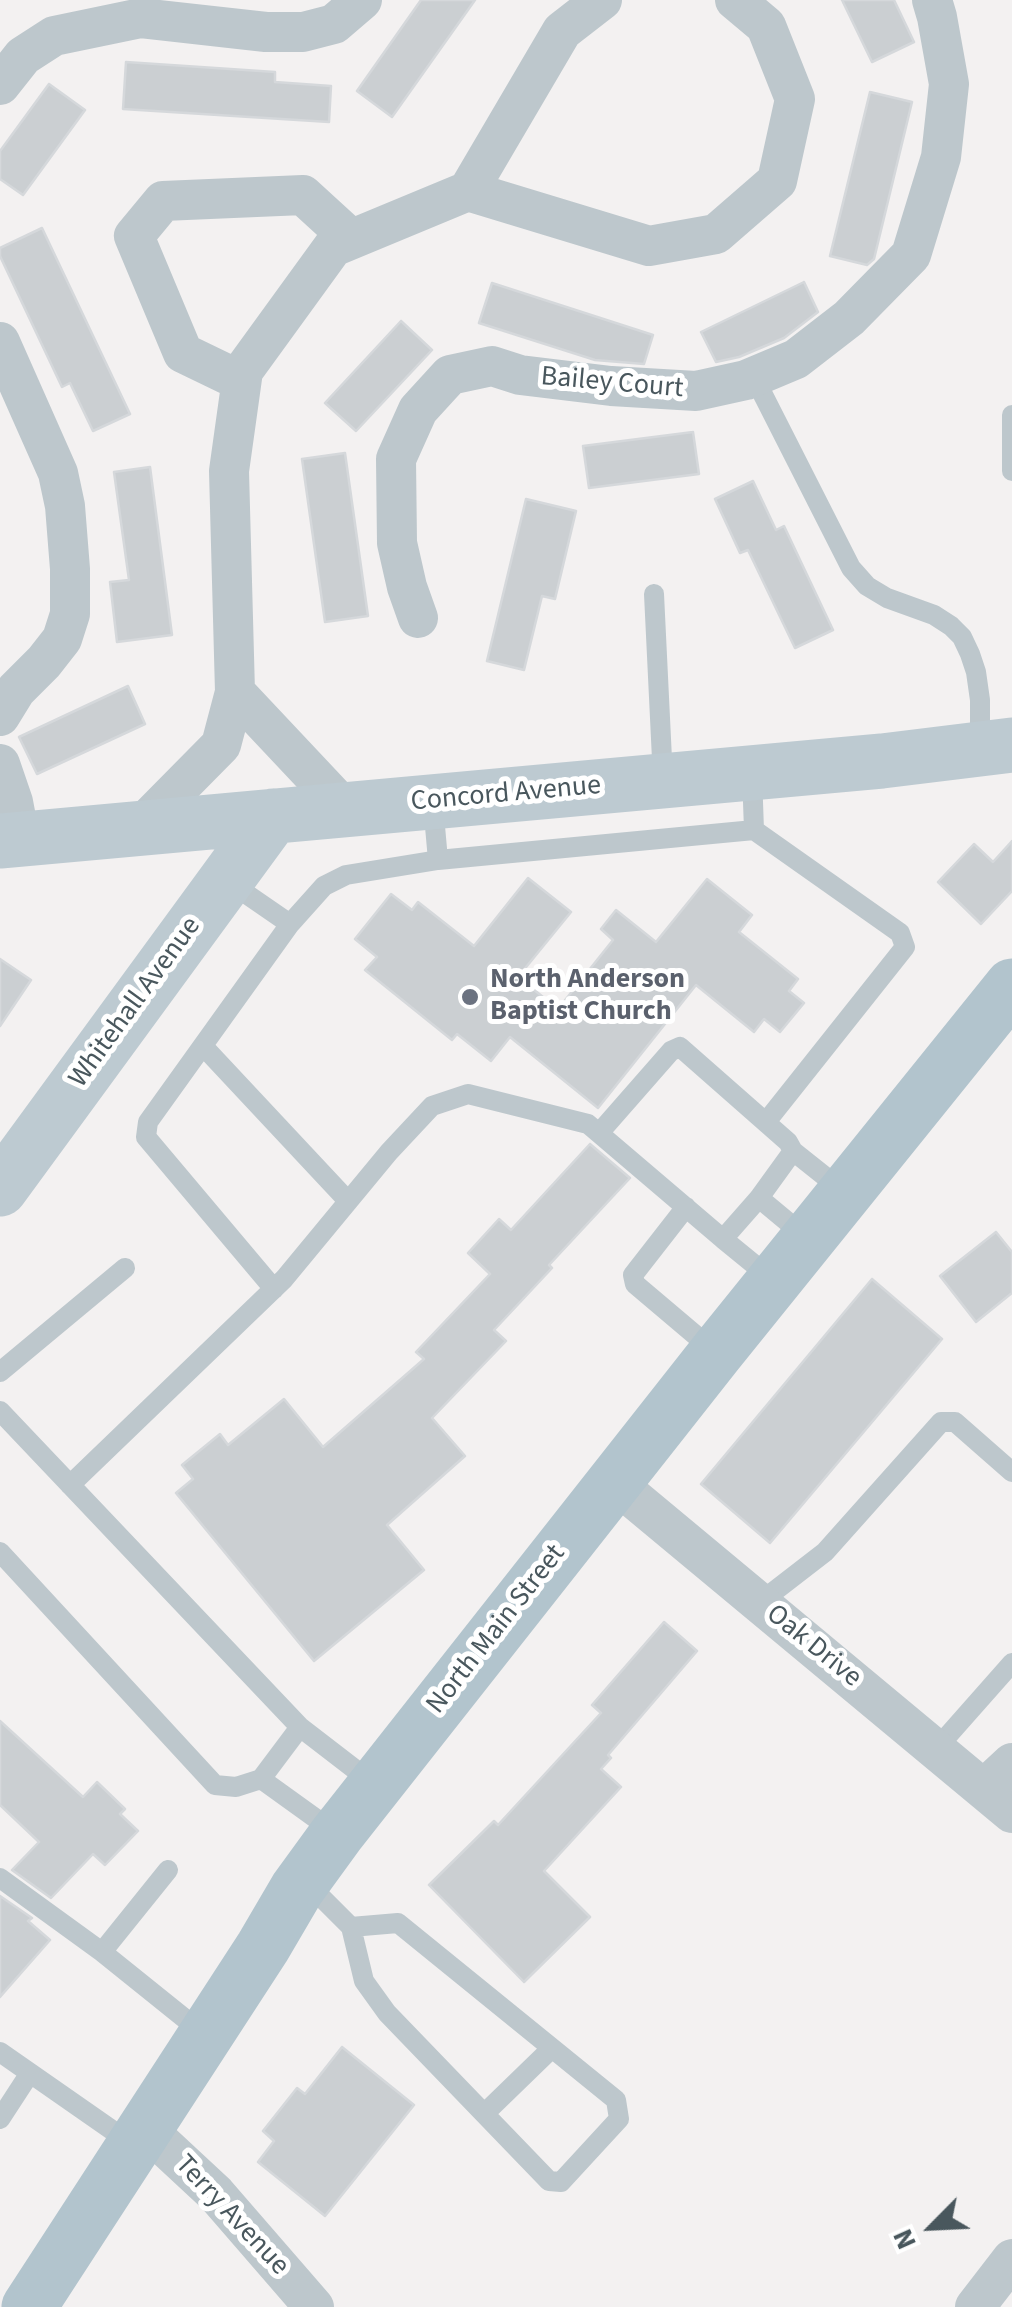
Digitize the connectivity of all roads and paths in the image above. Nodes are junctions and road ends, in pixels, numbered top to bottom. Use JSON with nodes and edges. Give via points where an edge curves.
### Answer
{"nodes":[{"id":1,"x":362,"y":0,"type":"edge"},
{"id":2,"x":602,"y":0,"type":"edge"},
{"id":3,"x":735,"y":0,"type":"edge"},
{"id":4,"x":932,"y":0,"type":"edge"},
{"id":5,"x":0,"y":85,"type":"edge"},
{"id":6,"x":468,"y":191,"type":"junction"},
{"id":7,"x":350,"y":238,"type":"junction"},
{"id":8,"x":0,"y":342,"type":"edge"},
{"id":9,"x":754,"y":377,"type":"junction"},
{"id":10,"x":241,"y":382,"type":"junction"},
{"id":11,"x":1012,"y":416,"type":"edge"},
{"id":12,"x":1012,"y":472,"type":"edge"},
{"id":13,"x":654,"y":594,"type":"dead end"},
{"id":14,"x":418,"y":618,"type":"dead end"},
{"id":15,"x":235,"y":692,"type":"junction"},
{"id":16,"x":0,"y":716,"type":"edge"},
{"id":17,"x":996,"y":747,"type":"edge"},
{"id":18,"x":0,"y":764,"type":"edge"},
{"id":19,"x":752,"y":773,"type":"junction"},
{"id":20,"x":664,"y":782,"type":"junction"},
{"id":21,"x":433,"y":802,"type":"junction"},
{"id":22,"x":346,"y":810,"type":"junction"},
{"id":23,"x":273,"y":816,"type":"junction"},
{"id":24,"x":140,"y":828,"type":"junction"},
{"id":25,"x":754,"y":830,"type":"junction"},
{"id":26,"x":10,"y":840,"type":"edge"},
{"id":27,"x":438,"y":860,"type":"junction"},
{"id":28,"x":226,"y":880,"type":"junction"},
{"id":29,"x":290,"y":924,"type":"junction"},
{"id":30,"x":1012,"y":986,"type":"edge"},
{"id":31,"x":202,"y":1046,"type":"junction"},
{"id":32,"x":766,"y":1122,"type":"junction"},
{"id":33,"x":600,"y":1132,"type":"junction"},
{"id":34,"x":793,"y":1151,"type":"junction"},
{"id":35,"x":0,"y":1189,"type":"edge"},
{"id":36,"x":845,"y":1192,"type":"junction"},
{"id":37,"x":759,"y":1198,"type":"junction"},
{"id":38,"x":348,"y":1201,"type":"junction"},
{"id":39,"x":686,"y":1207,"type":"junction"},
{"id":40,"x":808,"y":1238,"type":"junction"},
{"id":41,"x":724,"y":1239,"type":"junction"},
{"id":42,"x":125,"y":1268,"type":"dead end"},
{"id":43,"x":774,"y":1280,"type":"junction"},
{"id":44,"x":274,"y":1288,"type":"junction"},
{"id":45,"x":716,"y":1353,"type":"junction"},
{"id":46,"x":0,"y":1372,"type":"edge"},
{"id":47,"x":0,"y":1411,"type":"edge"},
{"id":48,"x":1012,"y":1472,"type":"edge"},
{"id":49,"x":614,"y":1482,"type":"junction"},
{"id":50,"x":70,"y":1484,"type":"junction"},
{"id":51,"x":0,"y":1552,"type":"edge"},
{"id":52,"x":759,"y":1603,"type":"junction"},
{"id":53,"x":1012,"y":1663,"type":"edge"},
{"id":54,"x":300,"y":1727,"type":"junction"},
{"id":55,"x":936,"y":1748,"type":"junction"},
{"id":56,"x":261,"y":1779,"type":"junction"},
{"id":57,"x":375,"y":1786,"type":"junction"},
{"id":58,"x":1003,"y":1788,"type":"edge"},
{"id":59,"x":338,"y":1834,"type":"junction"},
{"id":60,"x":168,"y":1870,"type":"dead end"},
{"id":61,"x":0,"y":1878,"type":"edge"},
{"id":62,"x":304,"y":1880,"type":"junction"},
{"id":63,"x":351,"y":1927,"type":"junction"},
{"id":64,"x":102,"y":1952,"type":"junction"},
{"id":65,"x":206,"y":2035,"type":"junction"},
{"id":66,"x":552,"y":2048,"type":"junction"},
{"id":67,"x":0,"y":2052,"type":"edge"},
{"id":68,"x":30,"y":2073,"type":"junction"},
{"id":69,"x":486,"y":2114,"type":"junction"},
{"id":70,"x":0,"y":2119,"type":"edge"},
{"id":71,"x":139,"y":2136,"type":"junction"},
{"id":72,"x":1012,"y":2259,"type":"edge"},
{"id":73,"x":29,"y":2307,"type":"edge"},
{"id":74,"x":314,"y":2307,"type":"edge"},
{"id":75,"x":975,"y":2307,"type":"edge"}],
"edges":[{"from":1,"to":5,"type":"street","via":[[334,24],[303,32],[141,18],[54,36],[23,56]]},
{"from":2,"to":6,"type":"street","via":[[562,31]]},
{"from":3,"to":6,"type":"street","via":[[766,26],[795,99],[777,181],[716,234],[650,246]]},
{"from":4,"to":9,"type":"street","name":"Bailey Court","via":[[949,84],[941,157],[911,255],[849,318],[796,359]]},
{"from":6,"to":7,"type":"street"},
{"from":7,"to":10,"type":"street","via":[[332,246]]},
{"from":7,"to":10,"type":"street","via":[[304,195],[163,201],[134,236],[183,353]]},
{"from":8,"to":16,"type":"street","via":[[58,473],[70,614],[62,640]]},
{"from":9,"to":14,"type":"street","name":"Bailey Court","via":[[696,392],[520,375],[492,366],[450,375],[418,410],[396,459],[397,542]]},
{"from":9,"to":17,"type":"lane","via":[[851,568],[867,586],[934,615],[962,638]]},
{"from":10,"to":15,"type":"street","via":[[229,471]]},
{"from":11,"to":12,"type":"lane"},
{"from":13,"to":20,"type":"lane"},
{"from":15,"to":22,"type":"street"},
{"from":15,"to":24,"type":"street","via":[[221,745]]},
{"from":17,"to":19,"type":"street","name":"Concord Avenue"},
{"from":18,"to":26,"type":"street","via":[[13,802]]},
{"from":19,"to":20,"type":"street","name":"Concord Avenue"},
{"from":19,"to":25,"type":"lane"},
{"from":20,"to":21,"type":"street","name":"Concord Avenue"},
{"from":21,"to":22,"type":"street","name":"Concord Avenue"},
{"from":21,"to":27,"type":"lane"},
{"from":22,"to":23,"type":"street","name":"Concord Avenue"},
{"from":23,"to":24,"type":"street","name":"Concord Avenue"},
{"from":23,"to":28,"type":"street","name":"Whitehall Avenue"},
{"from":24,"to":26,"type":"street","name":"Concord Avenue"},
{"from":25,"to":27,"type":"lane"},
{"from":25,"to":32,"type":"lane","via":[[900,933],[905,947]]},
{"from":27,"to":29,"type":"lane","via":[[346,876],[324,886]]},
{"from":28,"to":29,"type":"lane"},
{"from":28,"to":35,"type":"street","name":"Whitehall Avenue"},
{"from":29,"to":31,"type":"lane"},
{"from":30,"to":36,"type":"main road","name":"North Main Street"},
{"from":31,"to":38,"type":"lane"},
{"from":31,"to":44,"type":"lane","via":[[148,1122],[146,1137]]},
{"from":32,"to":33,"type":"lane","via":[[680,1047]]},
{"from":32,"to":34,"type":"lane"},
{"from":33,"to":38,"type":"lane","via":[[468,1094],[432,1106]]},
{"from":33,"to":39,"type":"lane"},
{"from":34,"to":36,"type":"lane"},
{"from":34,"to":37,"type":"lane"},
{"from":36,"to":40,"type":"main road","name":"North Main Street"},
{"from":37,"to":40,"type":"lane"},
{"from":37,"to":41,"type":"lane"},
{"from":38,"to":44,"type":"lane"},
{"from":39,"to":41,"type":"lane"},
{"from":39,"to":45,"type":"lane","via":[[633,1275],[635,1284]]},
{"from":40,"to":43,"type":"main road","name":"North Main Street"},
{"from":41,"to":43,"type":"lane"},
{"from":42,"to":46,"type":"lane"},
{"from":43,"to":45,"type":"main road","name":"North Main Street"},
{"from":44,"to":50,"type":"lane"},
{"from":45,"to":49,"type":"main road","name":"North Main Street"},
{"from":47,"to":50,"type":"lane"},
{"from":48,"to":52,"type":"lane","via":[[955,1422],[941,1422],[825,1552]]},
{"from":49,"to":52,"type":"street","name":"Oak Drive"},
{"from":49,"to":57,"type":"main road","name":"North Main Street"},
{"from":50,"to":54,"type":"lane"},
{"from":51,"to":56,"type":"lane","via":[[214,1785]]},
{"from":52,"to":55,"type":"street","name":"Oak Drive"},
{"from":53,"to":55,"type":"lane"},
{"from":54,"to":56,"type":"lane"},
{"from":54,"to":57,"type":"lane"},
{"from":55,"to":58,"type":"street","name":"Oak Drive"},
{"from":56,"to":59,"type":"lane"},
{"from":57,"to":59,"type":"main road","name":"North Main Street"},
{"from":59,"to":62,"type":"main road","name":"North Main Street"},
{"from":60,"to":64,"type":"lane"},
{"from":61,"to":64,"type":"lane"},
{"from":62,"to":63,"type":"lane"},
{"from":62,"to":65,"type":"main road","name":"North Main Street"},
{"from":63,"to":66,"type":"lane","via":[[398,1924]]},
{"from":63,"to":69,"type":"lane","via":[[364,1981]]},
{"from":64,"to":65,"type":"lane"},
{"from":65,"to":71,"type":"main road","name":"North Main Street"},
{"from":66,"to":69,"type":"lane"},
{"from":66,"to":69,"type":"lane","via":[[616,2100],[619,2119],[561,2182],[549,2180]]},
{"from":67,"to":68,"type":"lane"},
{"from":68,"to":70,"type":"lane"},
{"from":68,"to":71,"type":"lane"},
{"from":71,"to":73,"type":"main road","name":"North Main Street"},
{"from":71,"to":74,"type":"street","name":"Terry Avenue","via":[[216,2194]]},
{"from":72,"to":75,"type":"street"}]}
